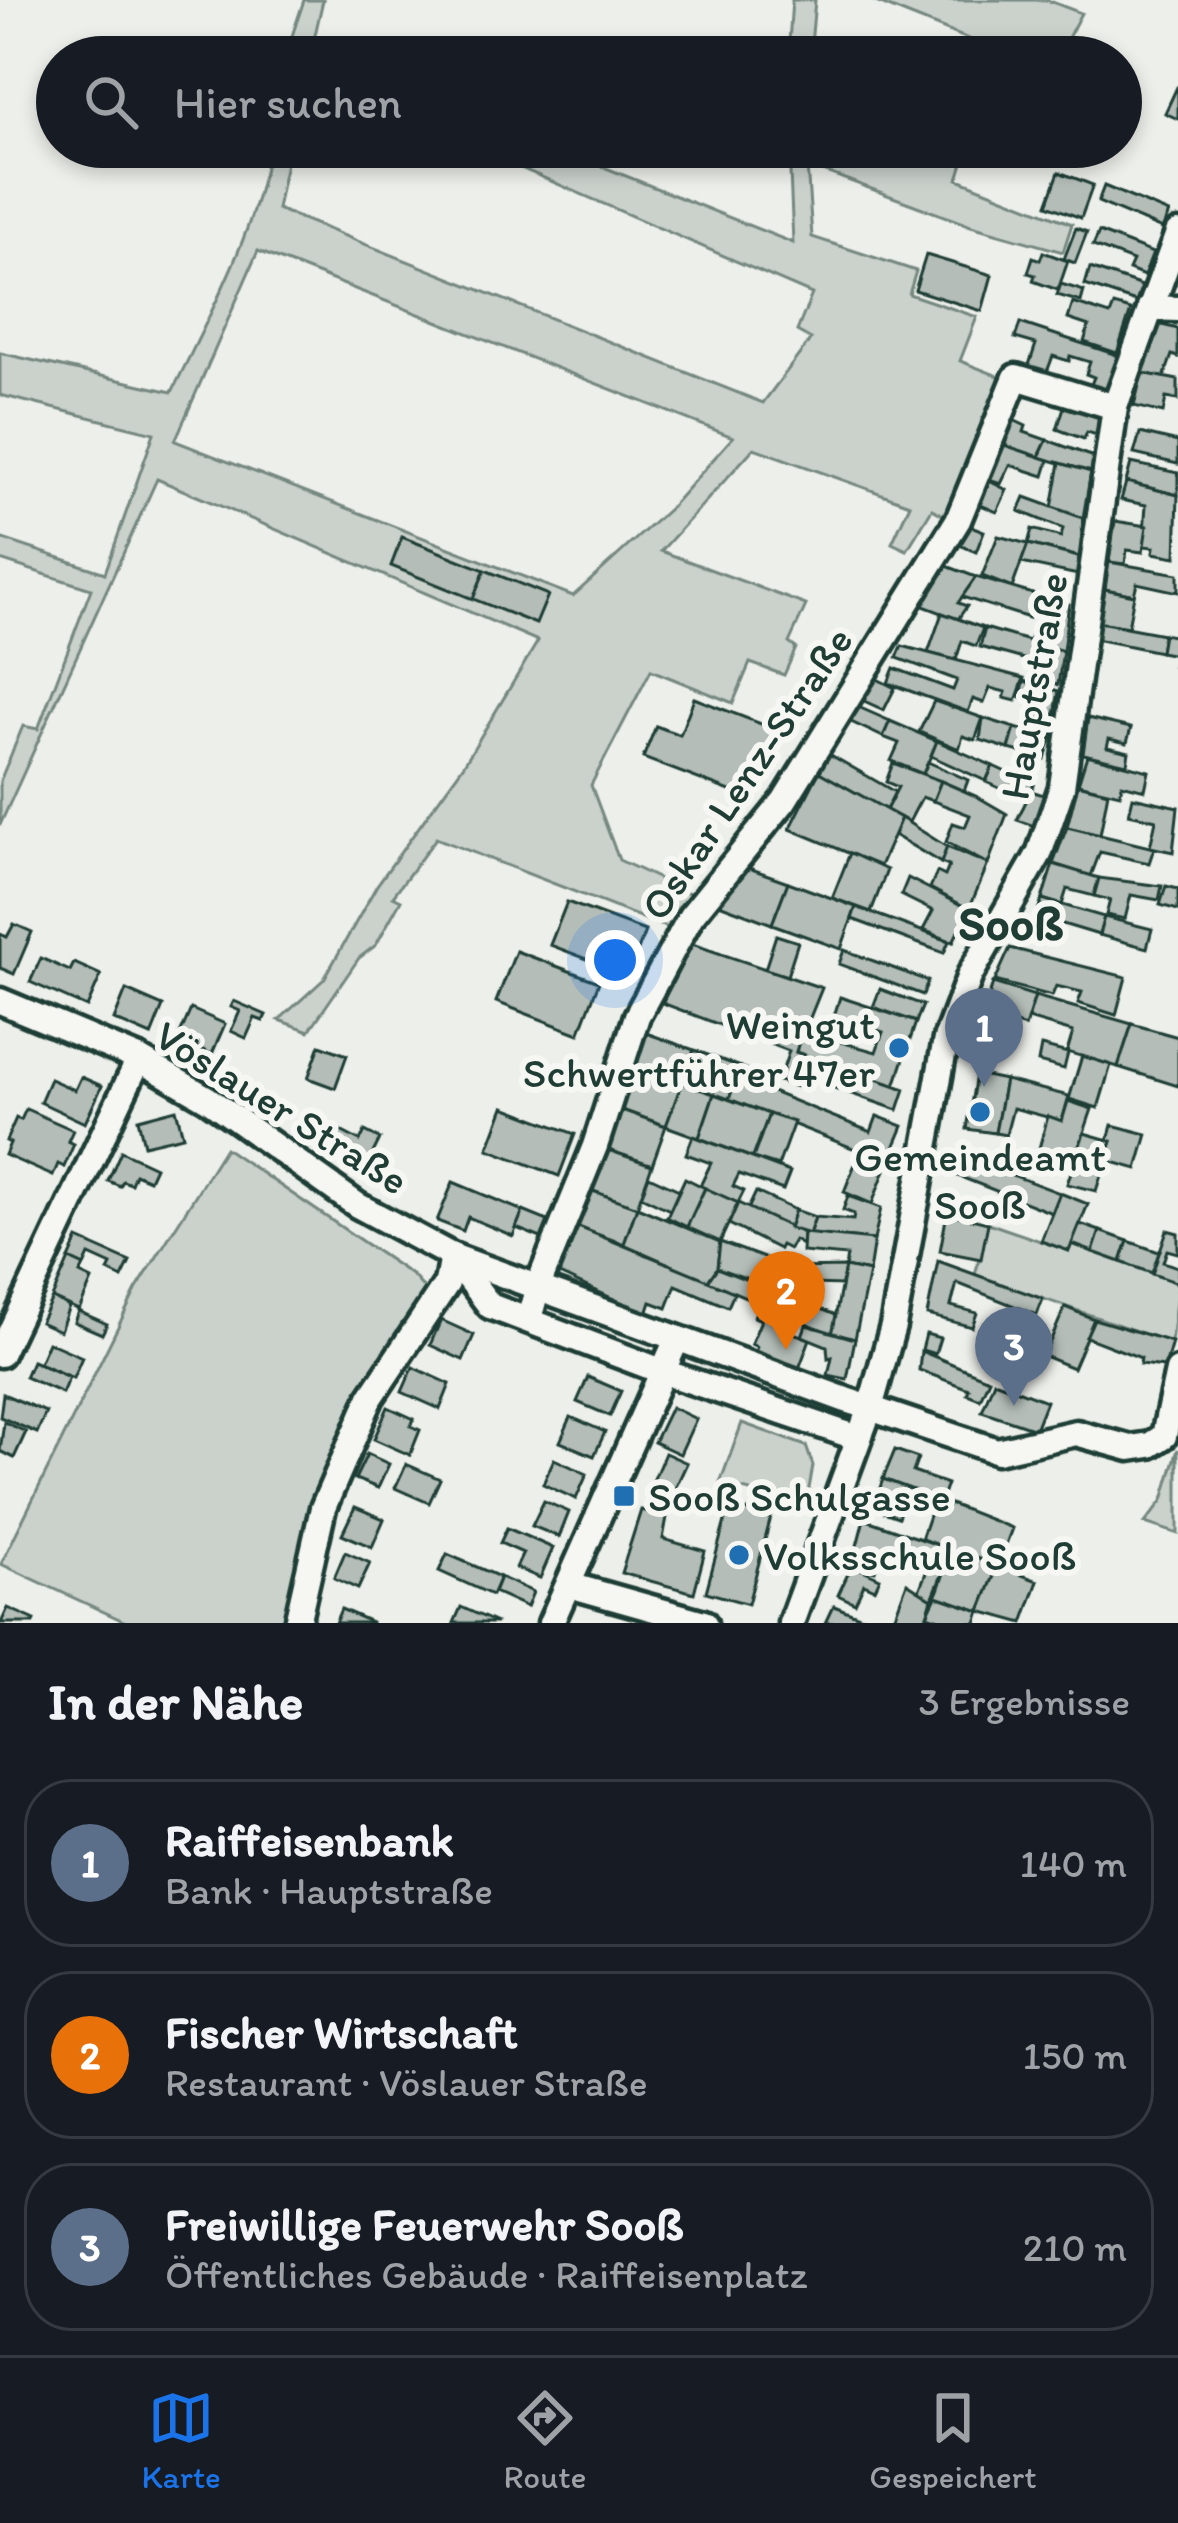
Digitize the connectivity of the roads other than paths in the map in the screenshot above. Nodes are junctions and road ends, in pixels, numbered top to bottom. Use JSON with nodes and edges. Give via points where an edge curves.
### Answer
{"nodes":[{"id":1,"x":1178,"y":233,"type":"edge"},
{"id":2,"x":1150,"y":308,"type":"junction"},
{"id":3,"x":1178,"y":309,"type":"edge"},
{"id":4,"x":1115,"y":407,"type":"junction"},
{"id":5,"x":0,"y":1001,"type":"edge"},
{"id":6,"x":139,"y":1059,"type":"junction"},
{"id":7,"x":452,"y":1256,"type":"junction"},
{"id":8,"x":538,"y":1286,"type":"junction"},
{"id":9,"x":530,"y":1319,"type":"junction"},
{"id":10,"x":677,"y":1339,"type":"junction"},
{"id":11,"x":0,"y":1354,"type":"edge"},
{"id":12,"x":1178,"y":1371,"type":"edge"},
{"id":13,"x":664,"y":1372,"type":"junction"},
{"id":14,"x":870,"y":1408,"type":"junction"},
{"id":15,"x":858,"y":1438,"type":"junction"},
{"id":16,"x":568,"y":1585,"type":"junction"},
{"id":17,"x":297,"y":1623,"type":"edge"},
{"id":18,"x":551,"y":1623,"type":"edge"},
{"id":19,"x":704,"y":1623,"type":"edge"},
{"id":20,"x":791,"y":1623,"type":"edge"}],
"edges":[{"from":1,"to":2,"type":"street","name":"Hauptstraße"},
{"from":2,"to":3,"type":"street"},
{"from":2,"to":4,"type":"street","name":"Hauptstraße"},
{"from":4,"to":8,"type":"street","name":"Oskar Lenz-Straße","via":[[1016,377],[958,520],[784,801],[691,916],[648,996]]},
{"from":4,"to":14,"type":"street","name":"Hauptstraße","via":[[1062,787],[1039,854],[970,975],[946,1039]]},
{"from":5,"to":6,"type":"street","name":"Vöslauer Straße"},
{"from":6,"to":7,"type":"street","name":"Vöslauer Straße","via":[[357,1204]]},
{"from":6,"to":11,"type":"street"},
{"from":7,"to":8,"type":"street","name":"Vöslauer Straße"},
{"from":7,"to":9,"type":"street","name":"Vöslauer Straße","via":[[490,1306]]},
{"from":7,"to":17,"type":"street","via":[[447,1283],[371,1397],[323,1508]]},
{"from":8,"to":9,"type":"street","name":"Oskar Lenz-Straße"},
{"from":8,"to":10,"type":"street","name":"Vöslauer Straße"},
{"from":9,"to":13,"type":"street","name":"Vöslauer Straße"},
{"from":10,"to":13,"type":"street"},
{"from":10,"to":14,"type":"street","name":"Vöslauer Straße"},
{"from":12,"to":14,"type":"street","name":"Vöslauer Straße","via":[[1157,1441],[1130,1448],[1076,1432],[997,1451]]},
{"from":13,"to":15,"type":"street","name":"Vöslauer Straße"},
{"from":13,"to":16,"type":"street"},
{"from":14,"to":15,"type":"street","name":"Hauptstraße"},
{"from":15,"to":20,"type":"street","name":"Hauptstraße"},
{"from":16,"to":18,"type":"street"},
{"from":16,"to":19,"type":"street"}]}
